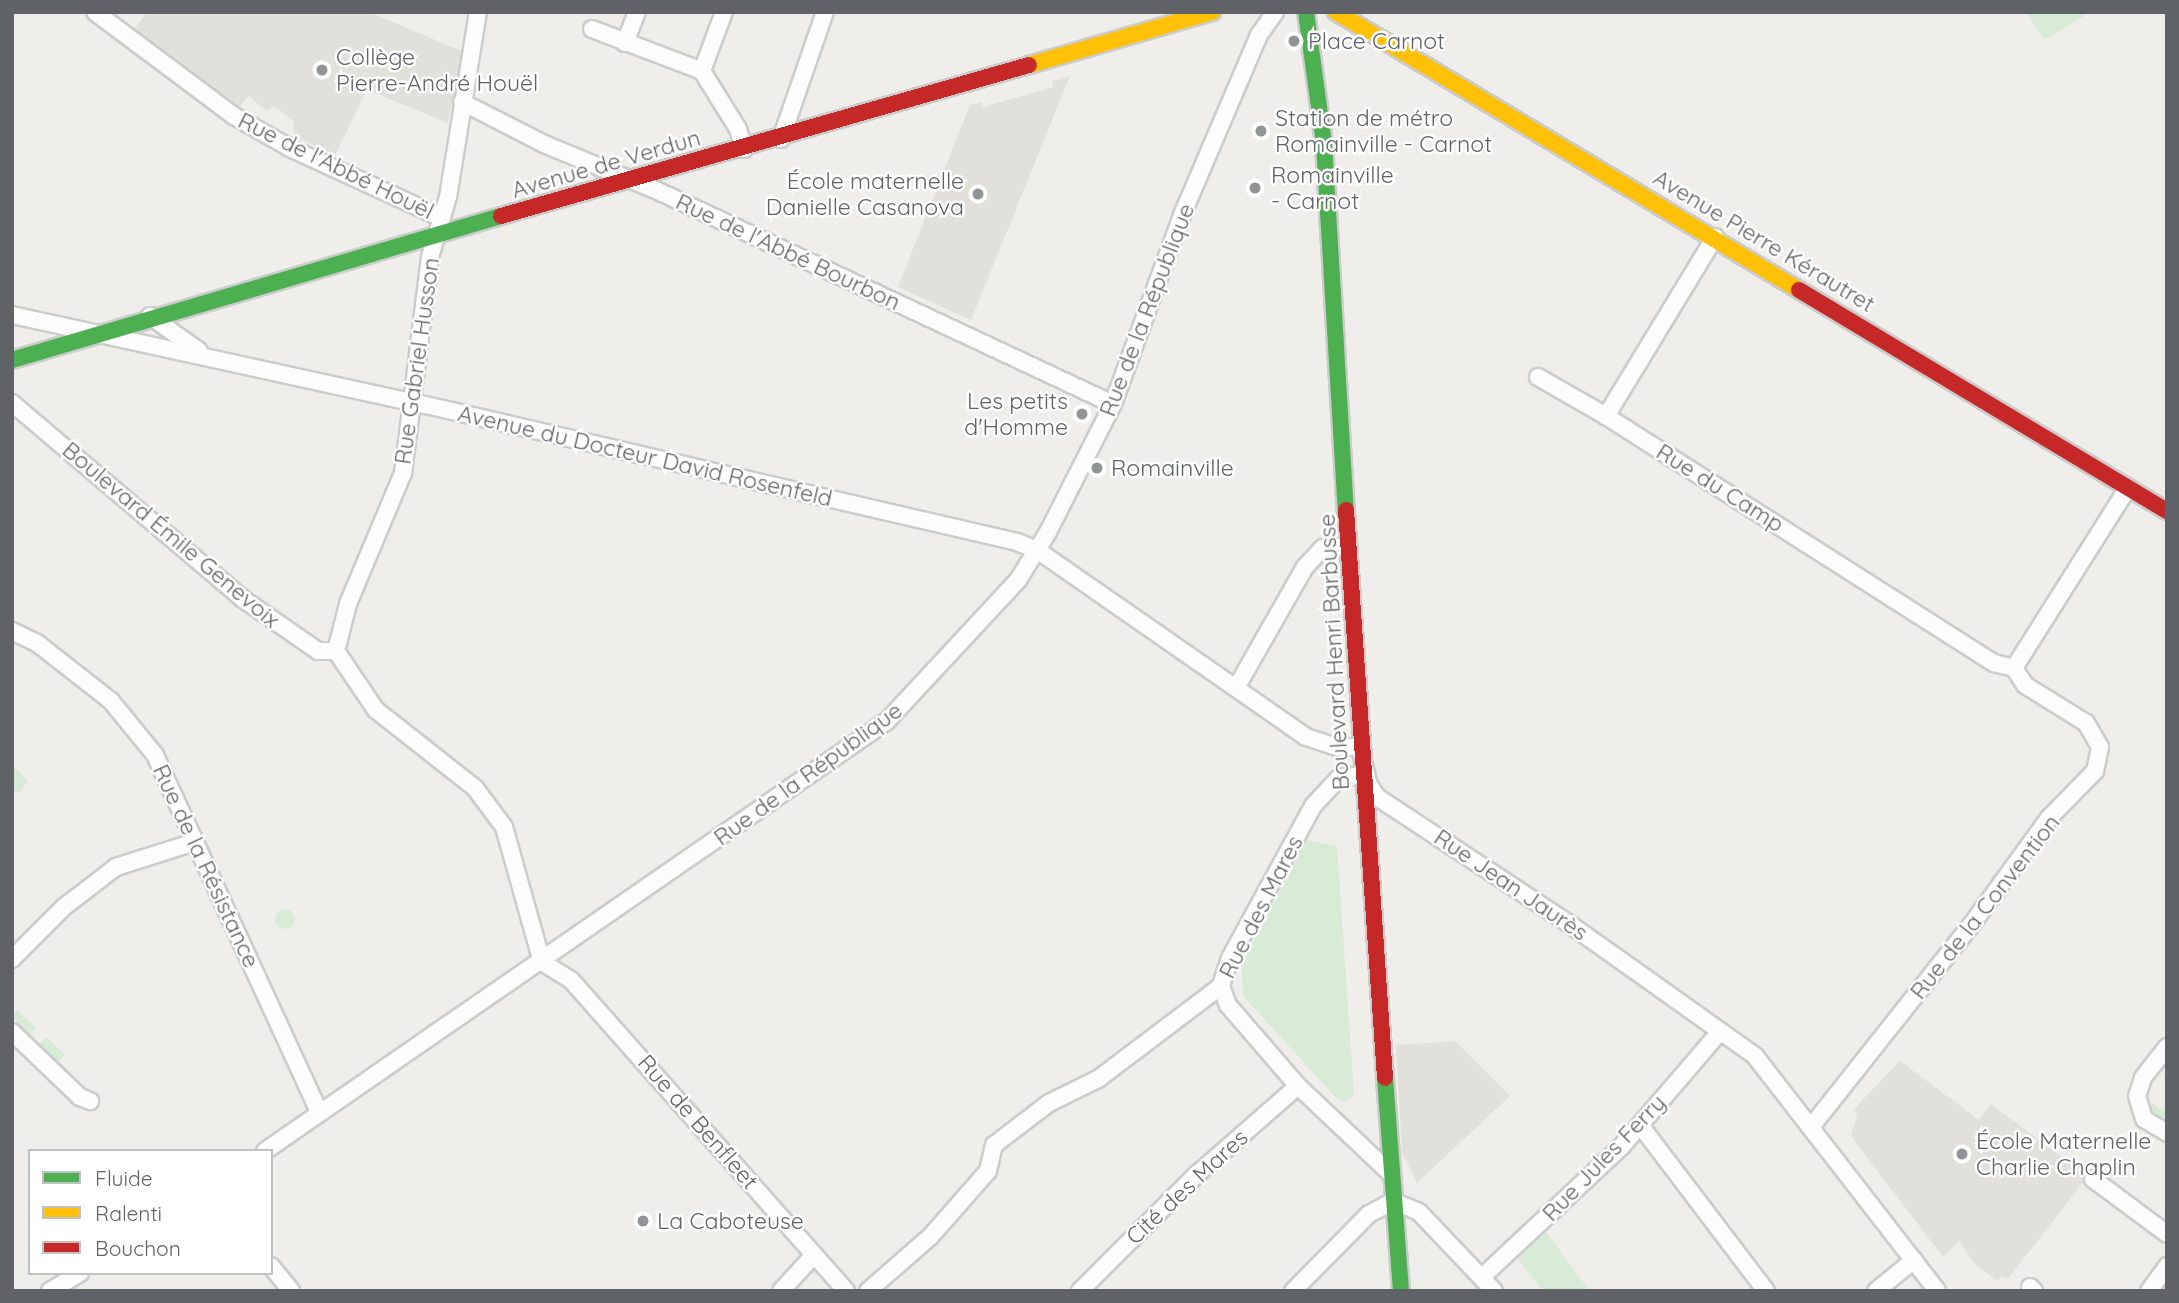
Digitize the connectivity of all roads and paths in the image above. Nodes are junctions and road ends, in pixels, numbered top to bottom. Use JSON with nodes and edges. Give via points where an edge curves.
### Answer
{"nodes":[{"id":1,"x":95,"y":12,"type":"edge"},
{"id":2,"x":478,"y":12,"type":"edge"},
{"id":3,"x":637,"y":12,"type":"edge"},
{"id":4,"x":724,"y":12,"type":"edge"},
{"id":5,"x":825,"y":12,"type":"edge"},
{"id":6,"x":1212,"y":12,"type":"edge"},
{"id":7,"x":1275,"y":12,"type":"edge"},
{"id":8,"x":1306,"y":12,"type":"edge"},
{"id":9,"x":1336,"y":12,"type":"edge"},
{"id":10,"x":592,"y":29,"type":"dead end"},
{"id":11,"x":625,"y":43,"type":"junction"},
{"id":12,"x":702,"y":71,"type":"junction"},
{"id":13,"x":462,"y":102,"type":"junction"},
{"id":14,"x":781,"y":139,"type":"junction"},
{"id":15,"x":744,"y":149,"type":"junction"},
{"id":16,"x":628,"y":179,"type":"junction"},
{"id":17,"x":442,"y":218,"type":"junction"},
{"id":18,"x":1715,"y":237,"type":"junction"},
{"id":19,"x":435,"y":238,"type":"junction"},
{"id":20,"x":12,"y":314,"type":"edge"},
{"id":21,"x":150,"y":316,"type":"junction"},
{"id":22,"x":92,"y":333,"type":"junction"},
{"id":23,"x":211,"y":356,"type":"junction"},
{"id":24,"x":12,"y":360,"type":"edge"},
{"id":25,"x":1538,"y":377,"type":"dead end"},
{"id":26,"x":414,"y":402,"type":"junction"},
{"id":27,"x":12,"y":403,"type":"edge"},
{"id":28,"x":1113,"y":404,"type":"junction"},
{"id":29,"x":1605,"y":416,"type":"junction"},
{"id":30,"x":2128,"y":488,"type":"junction"},
{"id":31,"x":2167,"y":511,"type":"edge"},
{"id":32,"x":1349,"y":546,"type":"junction"},
{"id":33,"x":1037,"y":551,"type":"junction"},
{"id":34,"x":12,"y":631,"type":"edge"},
{"id":35,"x":336,"y":651,"type":"junction"},
{"id":36,"x":2014,"y":668,"type":"junction"},
{"id":37,"x":1236,"y":688,"type":"junction"},
{"id":38,"x":1360,"y":747,"type":"junction"},
{"id":39,"x":1362,"y":775,"type":"junction"},
{"id":40,"x":195,"y":842,"type":"junction"},
{"id":41,"x":12,"y":959,"type":"edge"},
{"id":42,"x":542,"y":962,"type":"junction"},
{"id":43,"x":1220,"y":986,"type":"junction"},
{"id":44,"x":12,"y":1032,"type":"edge"},
{"id":45,"x":1719,"y":1033,"type":"junction"},
{"id":46,"x":2167,"y":1047,"type":"edge"},
{"id":47,"x":1298,"y":1086,"type":"junction"},
{"id":48,"x":90,"y":1101,"type":"dead end"},
{"id":49,"x":319,"y":1112,"type":"junction"},
{"id":50,"x":1640,"y":1125,"type":"junction"},
{"id":51,"x":1811,"y":1127,"type":"junction"},
{"id":52,"x":2167,"y":1133,"type":"edge"},
{"id":53,"x":268,"y":1149,"type":"edge"},
{"id":54,"x":1390,"y":1173,"type":"junction"},
{"id":55,"x":2093,"y":1179,"type":"dead end"},
{"id":56,"x":1393,"y":1201,"type":"junction"},
{"id":57,"x":2167,"y":1234,"type":"edge"},
{"id":58,"x":814,"y":1255,"type":"junction"},
{"id":59,"x":1914,"y":1260,"type":"junction"},
{"id":60,"x":2167,"y":1266,"type":"edge"},
{"id":61,"x":273,"y":1268,"type":"edge"},
{"id":62,"x":77,"y":1275,"type":"edge"},
{"id":63,"x":1482,"y":1277,"type":"junction"},
{"id":64,"x":50,"y":1291,"type":"edge"},
{"id":65,"x":291,"y":1291,"type":"edge"},
{"id":66,"x":781,"y":1291,"type":"edge"},
{"id":67,"x":846,"y":1291,"type":"edge"},
{"id":68,"x":868,"y":1291,"type":"edge"},
{"id":69,"x":1080,"y":1291,"type":"edge"},
{"id":70,"x":1293,"y":1291,"type":"edge"},
{"id":71,"x":1401,"y":1291,"type":"edge"},
{"id":72,"x":1494,"y":1291,"type":"edge"},
{"id":73,"x":1766,"y":1291,"type":"edge"},
{"id":74,"x":1876,"y":1291,"type":"edge"},
{"id":75,"x":1937,"y":1291,"type":"edge"},
{"id":76,"x":2149,"y":1291,"type":"edge"}],
"edges":[{"from":1,"to":17,"type":"street","name":"Rue de l'Abbé Houël","via":[[234,116],[290,148]]},
{"from":2,"to":13,"type":"street","name":"Rue Gabriel Husson"},
{"from":3,"to":11,"type":"street"},
{"from":4,"to":12,"type":"street"},
{"from":5,"to":14,"type":"street"},
{"from":6,"to":14,"type":"street","name":"Avenue de Verdun"},
{"from":7,"to":28,"type":"street","name":"Rue de la République","via":[[1259,35],[1183,214]]},
{"from":8,"to":32,"type":"street","name":"Boulevard Henri Barbusse","via":[[1324,144]]},
{"from":9,"to":18,"type":"street","name":"Avenue Pierre Kérautret"},
{"from":10,"to":11,"type":"street"},
{"from":11,"to":12,"type":"street"},
{"from":12,"to":15,"type":"street","via":[[738,129]]},
{"from":13,"to":16,"type":"street","name":"Rue de l'Abbé Bourbon","via":[[544,144]]},
{"from":13,"to":17,"type":"street","name":"Rue Gabriel Husson"},
{"from":14,"to":15,"type":"street","name":"Avenue de Verdun"},
{"from":15,"to":16,"type":"street","name":"Avenue de Verdun"},
{"from":16,"to":19,"type":"street","name":"Avenue de Verdun"},
{"from":16,"to":28,"type":"street","name":"Rue de l'Abbé Bourbon"},
{"from":17,"to":19,"type":"street","name":"Rue Gabriel Husson"},
{"from":18,"to":29,"type":"street"},
{"from":18,"to":30,"type":"street","name":"Avenue Pierre Kérautret"},
{"from":19,"to":21,"type":"street","name":"Avenue de Verdun"},
{"from":19,"to":26,"type":"street","name":"Rue Gabriel Husson"},
{"from":20,"to":22,"type":"street","name":"Avenue du Docteur David Rosenfeld"},
{"from":21,"to":22,"type":"street","name":"Avenue de Verdun"},
{"from":21,"to":23,"type":"street","name":"Avenue du Docteur David Rosenfeld","via":[[187,346]]},
{"from":22,"to":23,"type":"street","name":"Avenue du Docteur David Rosenfeld"},
{"from":22,"to":24,"type":"street","name":"Avenue de Verdun"},
{"from":23,"to":26,"type":"street","name":"Avenue du Docteur David Rosenfeld"},
{"from":25,"to":29,"type":"street","name":"Rue du Camp"},
{"from":26,"to":33,"type":"street","name":"Avenue du Docteur David Rosenfeld","via":[[1017,542]]},
{"from":26,"to":35,"type":"street","name":"Rue Gabriel Husson","via":[[403,473],[348,604]]},
{"from":27,"to":35,"type":"street","name":"Boulevard Émile Genevoix","via":[[243,598],[318,651]]},
{"from":28,"to":33,"type":"street","name":"Rue de la République"},
{"from":29,"to":36,"type":"street","name":"Rue du Camp","via":[[1994,663]]},
{"from":30,"to":31,"type":"street","name":"Avenue Pierre Kérautret"},
{"from":30,"to":36,"type":"street"},
{"from":32,"to":37,"type":"street","via":[[1323,548],[1305,567]]},
{"from":32,"to":38,"type":"street","name":"Boulevard Henri Barbusse"},
{"from":33,"to":37,"type":"street"},
{"from":33,"to":42,"type":"street","name":"Rue de la République","via":[[1018,580],[887,721]]},
{"from":34,"to":40,"type":"street","name":"Rue de la Résistance","via":[[37,643],[111,701],[155,755]]},
{"from":35,"to":42,"type":"street","via":[[376,710],[475,788],[504,827]]},
{"from":36,"to":51,"type":"street","name":"Rue de la Convention","via":[[2025,685],[2086,723],[2101,747],[2095,771],[2049,818],[1972,924]]},
{"from":37,"to":38,"type":"street","via":[[1306,737],[1342,748]]},
{"from":38,"to":39,"type":"street","name":"Boulevard Henri Barbusse"},
{"from":38,"to":45,"type":"street","name":"Rue Jean Jaurès","via":[[1369,785],[1377,797],[1569,923]]},
{"from":39,"to":43,"type":"street","name":"Rue des Mares","via":[[1339,778],[1312,806],[1230,958]]},
{"from":39,"to":54,"type":"street","name":"Boulevard Henri Barbusse"},
{"from":40,"to":41,"type":"street","via":[[116,867],[64,907]]},
{"from":40,"to":49,"type":"street","name":"Rue de la Résistance"},
{"from":42,"to":49,"type":"street","name":"Rue de la République"},
{"from":42,"to":58,"type":"street","name":"Rue de Benfleet","via":[[571,980]]},
{"from":43,"to":47,"type":"street","name":"Rue des Mares","via":[[1228,1005]]},
{"from":43,"to":68,"type":"street","via":[[1098,1079],[1049,1102],[994,1145],[989,1171],[930,1237]]},
{"from":44,"to":48,"type":"street","via":[[80,1097]]},
{"from":45,"to":50,"type":"street","name":"Rue Jules Ferry"},
{"from":45,"to":51,"type":"street","name":"Rue Jean Jaurès","via":[[1755,1056]]},
{"from":46,"to":52,"type":"street","via":[[2143,1078],[2137,1096],[2144,1119]]},
{"from":47,"to":54,"type":"street","name":"Rue des Mares"},
{"from":47,"to":69,"type":"street","name":"Cité des Mares","via":[[1194,1177]]},
{"from":49,"to":53,"type":"street","name":"Rue de la République"},
{"from":50,"to":63,"type":"street","name":"Rue Jules Ferry"},
{"from":50,"to":73,"type":"street"},
{"from":51,"to":59,"type":"street","name":"Rue Jean Jaurès"},
{"from":54,"to":56,"type":"street","name":"Boulevard Henri Barbusse"},
{"from":55,"to":57,"type":"street"},
{"from":56,"to":63,"type":"street","via":[[1402,1209],[1419,1212]]},
{"from":56,"to":70,"type":"street","via":[[1369,1214]]},
{"from":56,"to":71,"type":"street","name":"Boulevard Henri Barbusse"},
{"from":58,"to":66,"type":"street"},
{"from":58,"to":67,"type":"street","name":"Rue de Benfleet"},
{"from":59,"to":74,"type":"street"},
{"from":59,"to":75,"type":"street","name":"Rue Jean Jaurès"},
{"from":60,"to":76,"type":"street"},
{"from":61,"to":65,"type":"street"},
{"from":62,"to":64,"type":"street"},
{"from":63,"to":72,"type":"street"}]}
